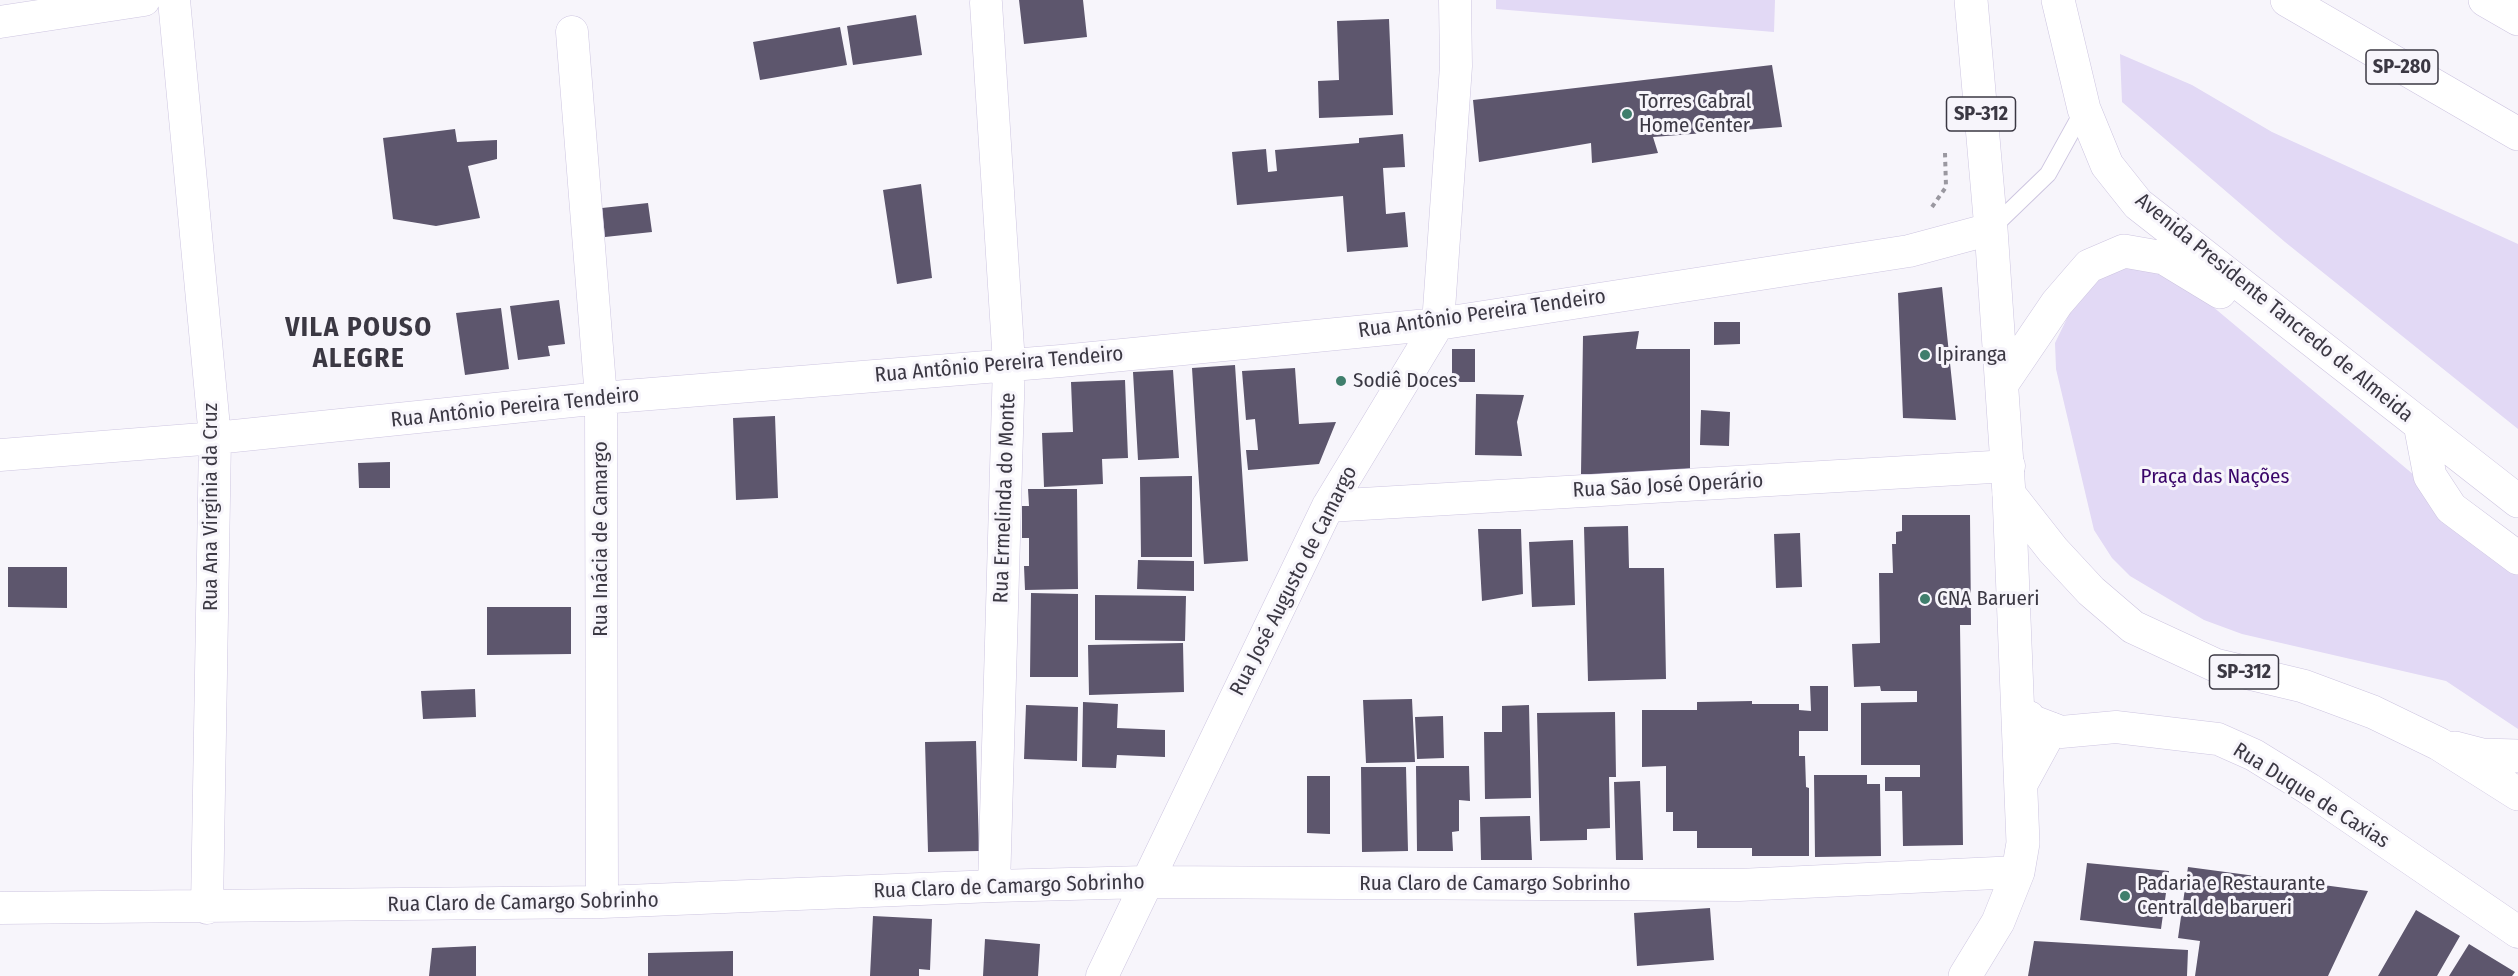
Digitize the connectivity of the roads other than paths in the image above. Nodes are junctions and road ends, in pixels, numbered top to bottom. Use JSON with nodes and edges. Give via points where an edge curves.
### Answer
{"nodes":[{"id":1,"x":144,"y":0,"type":"edge"},
{"id":2,"x":174,"y":0,"type":"edge"},
{"id":3,"x":1455,"y":0,"type":"edge"},
{"id":4,"x":1971,"y":0,"type":"edge"},
{"id":5,"x":2058,"y":0,"type":"edge"},
{"id":6,"x":2287,"y":0,"type":"edge"},
{"id":7,"x":2485,"y":0,"type":"edge"},
{"id":8,"x":986,"y":3,"type":"dead end"},
{"id":9,"x":2518,"y":19,"type":"edge"},
{"id":10,"x":0,"y":22,"type":"edge"},
{"id":11,"x":572,"y":32,"type":"dead end"},
{"id":12,"x":2080,"y":95,"type":"junction"},
{"id":13,"x":2518,"y":134,"type":"edge"},
{"id":14,"x":1991,"y":229,"type":"junction"},
{"id":15,"x":1438,"y":324,"type":"junction"},
{"id":16,"x":2335,"y":358,"type":"junction"},
{"id":17,"x":1009,"y":364,"type":"junction"},
{"id":18,"x":2002,"y":384,"type":"junction"},
{"id":19,"x":601,"y":398,"type":"junction"},
{"id":20,"x":2420,"y":424,"type":"junction"},
{"id":21,"x":215,"y":438,"type":"junction"},
{"id":22,"x":0,"y":455,"type":"edge"},
{"id":23,"x":2009,"y":480,"type":"junction"},
{"id":24,"x":2518,"y":501,"type":"edge"},
{"id":25,"x":1328,"y":506,"type":"junction"},
{"id":26,"x":2518,"y":558,"type":"edge"},
{"id":27,"x":2017,"y":707,"type":"junction"},
{"id":28,"x":2051,"y":729,"type":"junction"},
{"id":29,"x":2439,"y":744,"type":"junction"},
{"id":30,"x":2518,"y":756,"type":"edge"},
{"id":31,"x":2021,"y":786,"type":"junction"},
{"id":32,"x":2518,"y":794,"type":"edge"},
{"id":33,"x":2018,"y":872,"type":"junction"},
{"id":34,"x":1144,"y":882,"type":"junction"},
{"id":35,"x":994,"y":886,"type":"junction"},
{"id":36,"x":602,"y":902,"type":"junction"},
{"id":37,"x":0,"y":908,"type":"edge"},
{"id":38,"x":207,"y":908,"type":"junction"},
{"id":39,"x":2518,"y":932,"type":"edge"},
{"id":40,"x":1102,"y":976,"type":"edge"},
{"id":41,"x":1965,"y":976,"type":"edge"}],
"edges":[{"from":1,"to":10,"type":"street"},
{"from":2,"to":21,"type":"street","name":"Rua Ana Virginia da Cruz"},
{"from":3,"to":15,"type":"street","name":"Rua José Augusto de Camargo","via":[[1456,66]]},
{"from":4,"to":14,"type":"main road","number":"SP-312"},
{"from":5,"to":12,"type":"main road","name":"Avenida Presidente Tancredo de Almeida"},
{"from":6,"to":13,"type":"main road","number":"SP-280"},
{"from":7,"to":9,"type":"main road"},
{"from":8,"to":17,"type":"street","name":"Rua Ermelinda do Monte"},
{"from":11,"to":19,"type":"street","name":"Rua Inácia de Camargo"},
{"from":12,"to":14,"type":"lane","via":[[2048,174]]},
{"from":12,"to":16,"type":"main road","name":"Avenida Presidente Tancredo de Almeida","via":[[2107,165],[2138,204]]},
{"from":14,"to":15,"type":"street","name":"Rua Antônio Pereira Tendeiro","via":[[1909,251]]},
{"from":14,"to":18,"type":"main road","number":"SP-312"},
{"from":15,"to":17,"type":"street","name":"Rua Antônio Pereira Tendeiro"},
{"from":15,"to":25,"type":"street","name":"Rua José Augusto de Camargo"},
{"from":16,"to":18,"type":"main road","via":[[2283,339],[2204,281],[2164,258],[2124,251],[2089,266],[2057,303]]},
{"from":16,"to":20,"type":"main road","name":"Avenida Presidente Tancredo de Almeida"},
{"from":17,"to":19,"type":"street","name":"Rua Antônio Pereira Tendeiro"},
{"from":17,"to":35,"type":"street","name":"Rua Ermelinda do Monte"},
{"from":18,"to":23,"type":"main road","number":"SP-312"},
{"from":19,"to":21,"type":"street","name":"Rua Antônio Pereira Tendeiro"},
{"from":19,"to":36,"type":"street","name":"Rua Inácia de Camargo"},
{"from":20,"to":24,"type":"main road","name":"Avenida Presidente Tancredo de Almeida"},
{"from":20,"to":26,"type":"main road","via":[[2430,476],[2451,508]]},
{"from":21,"to":22,"type":"street","name":"Rua Antônio Pereira Tendeiro"},
{"from":21,"to":38,"type":"street","name":"Rua Ana Virginia da Cruz"},
{"from":23,"to":25,"type":"street","name":"Rua São José Operário"},
{"from":23,"to":27,"type":"main road"},
{"from":23,"to":29,"type":"main road","number":"SP-312","via":[[2053,550],[2091,591],[2133,627],[2215,665],[2303,686],[2373,712]]},
{"from":25,"to":34,"type":"street","name":"Rua José Augusto de Camargo"},
{"from":27,"to":28,"type":"street","via":[[2032,721]]},
{"from":27,"to":31,"type":"main road"},
{"from":28,"to":31,"type":"main road"},
{"from":28,"to":39,"type":"street","name":"Rua Duque de Caxias","via":[[2061,732],[2116,727],[2218,739],[2254,755],[2308,789]]},
{"from":29,"to":30,"type":"main road","via":[[2482,755]]},
{"from":29,"to":32,"type":"main road","number":"SP-312"},
{"from":31,"to":33,"type":"main road","via":[[2023,843]]},
{"from":33,"to":34,"type":"street","name":"Rua Claro de Camargo Sobrinho","via":[[1739,885]]},
{"from":33,"to":41,"type":"main road","via":[[1998,922]]},
{"from":34,"to":35,"type":"street","name":"Rua Claro de Camargo Sobrinho"},
{"from":34,"to":40,"type":"street","name":"Rua José Augusto de Camargo"},
{"from":35,"to":36,"type":"street","name":"Rua Claro de Camargo Sobrinho"},
{"from":36,"to":38,"type":"street","name":"Rua Claro de Camargo Sobrinho"},
{"from":37,"to":38,"type":"street","name":"Rua Claro de Camargo Sobrinho"}]}
